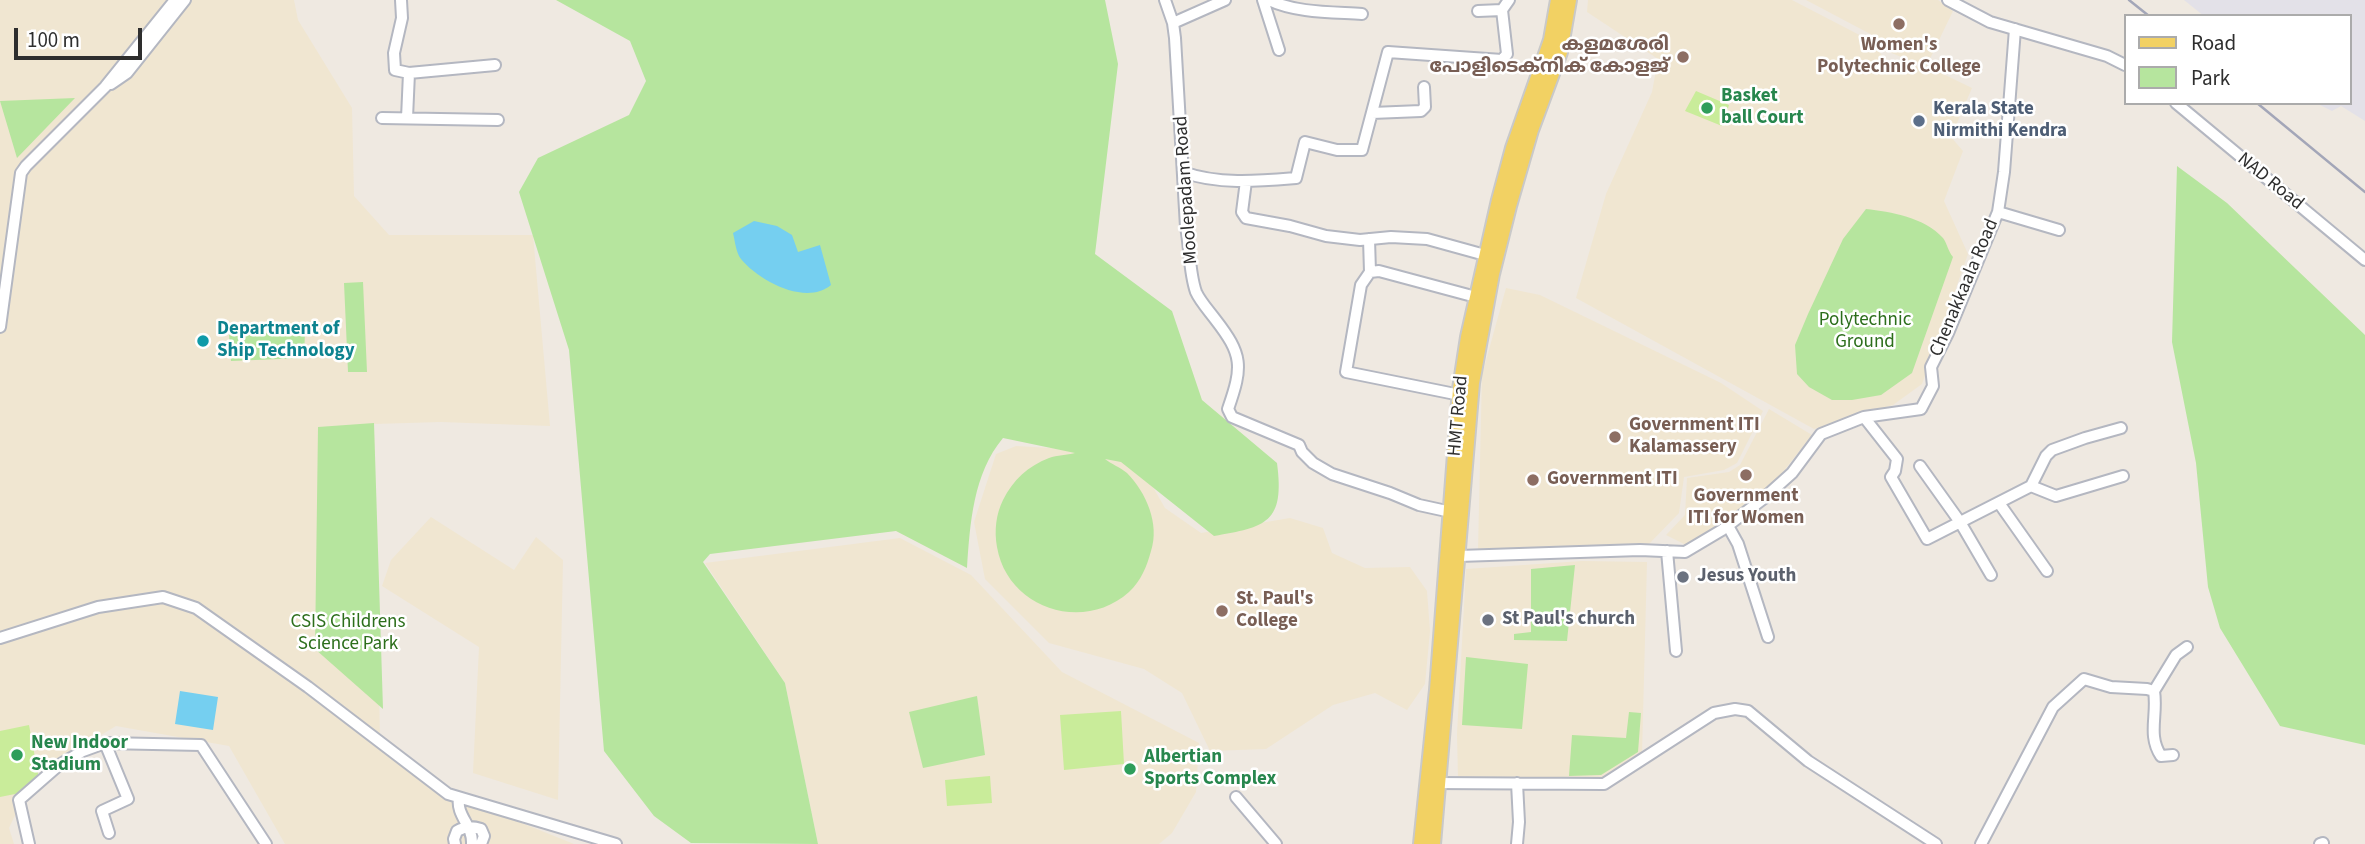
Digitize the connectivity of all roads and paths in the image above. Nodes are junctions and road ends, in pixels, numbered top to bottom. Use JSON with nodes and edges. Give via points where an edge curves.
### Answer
{"nodes":[{"id":1,"x":175,"y":0,"type":"edge"},
{"id":2,"x":186,"y":0,"type":"edge"},
{"id":3,"x":401,"y":0,"type":"edge"},
{"id":4,"x":1165,"y":0,"type":"edge"},
{"id":5,"x":1225,"y":0,"type":"edge"},
{"id":6,"x":1263,"y":0,"type":"edge"},
{"id":7,"x":1269,"y":0,"type":"edge"},
{"id":8,"x":1509,"y":0,"type":"edge"},
{"id":9,"x":1558,"y":0,"type":"edge"},
{"id":10,"x":1569,"y":0,"type":"edge"},
{"id":11,"x":1948,"y":0,"type":"edge"},
{"id":12,"x":1502,"y":10,"type":"junction"},
{"id":13,"x":1478,"y":11,"type":"dead end"},
{"id":14,"x":1362,"y":14,"type":"dead end"},
{"id":15,"x":1173,"y":23,"type":"junction"},
{"id":16,"x":2015,"y":29,"type":"junction"},
{"id":17,"x":1279,"y":50,"type":"dead end"},
{"id":18,"x":2124,"y":64,"type":"edge"},
{"id":19,"x":495,"y":65,"type":"dead end"},
{"id":20,"x":409,"y":73,"type":"junction"},
{"id":21,"x":105,"y":87,"type":"junction"},
{"id":22,"x":1424,"y":87,"type":"dead end"},
{"id":23,"x":2178,"y":105,"type":"edge"},
{"id":24,"x":1372,"y":113,"type":"junction"},
{"id":25,"x":382,"y":118,"type":"dead end"},
{"id":26,"x":408,"y":118,"type":"junction"},
{"id":27,"x":498,"y":120,"type":"dead end"},
{"id":28,"x":1183,"y":172,"type":"junction"},
{"id":29,"x":1246,"y":181,"type":"junction"},
{"id":30,"x":1997,"y":212,"type":"junction"},
{"id":31,"x":2059,"y":230,"type":"dead end"},
{"id":32,"x":1369,"y":239,"type":"junction"},
{"id":33,"x":1485,"y":254,"type":"junction"},
{"id":34,"x":2365,"y":260,"type":"edge"},
{"id":35,"x":1370,"y":272,"type":"junction"},
{"id":36,"x":1476,"y":297,"type":"junction"},
{"id":37,"x":0,"y":327,"type":"edge"},
{"id":38,"x":1460,"y":395,"type":"junction"},
{"id":39,"x":1864,"y":417,"type":"junction"},
{"id":40,"x":2121,"y":428,"type":"dead end"},
{"id":41,"x":1461,"y":454,"type":"junction"},
{"id":42,"x":1920,"y":466,"type":"dead end"},
{"id":43,"x":2123,"y":477,"type":"dead end"},
{"id":44,"x":2031,"y":486,"type":"junction"},
{"id":45,"x":1999,"y":503,"type":"junction"},
{"id":46,"x":1451,"y":512,"type":"junction"},
{"id":47,"x":1960,"y":522,"type":"junction"},
{"id":48,"x":1727,"y":526,"type":"junction"},
{"id":49,"x":1667,"y":551,"type":"junction"},
{"id":50,"x":1459,"y":556,"type":"junction"},
{"id":51,"x":2047,"y":572,"type":"dead end"},
{"id":52,"x":1991,"y":575,"type":"dead end"},
{"id":53,"x":1450,"y":586,"type":"junction"},
{"id":54,"x":1768,"y":636,"type":"dead end"},
{"id":55,"x":0,"y":638,"type":"edge"},
{"id":56,"x":2187,"y":647,"type":"dead end"},
{"id":57,"x":1676,"y":651,"type":"dead end"},
{"id":58,"x":2154,"y":691,"type":"junction"},
{"id":59,"x":105,"y":743,"type":"junction"},
{"id":60,"x":2173,"y":755,"type":"dead end"},
{"id":61,"x":1434,"y":783,"type":"junction"},
{"id":62,"x":1517,"y":783,"type":"junction"},
{"id":63,"x":1236,"y":797,"type":"dead end"},
{"id":64,"x":459,"y":798,"type":"junction"},
{"id":65,"x":469,"y":827,"type":"junction"},
{"id":66,"x":109,"y":832,"type":"dead end"},
{"id":67,"x":593,"y":841,"type":"edge"},
{"id":68,"x":30,"y":844,"type":"edge"},
{"id":69,"x":266,"y":844,"type":"edge"},
{"id":70,"x":455,"y":844,"type":"edge"},
{"id":71,"x":472,"y":844,"type":"edge"},
{"id":72,"x":481,"y":844,"type":"edge"},
{"id":73,"x":616,"y":844,"type":"edge"},
{"id":74,"x":1276,"y":844,"type":"edge"},
{"id":75,"x":1421,"y":844,"type":"edge"},
{"id":76,"x":1433,"y":844,"type":"edge"},
{"id":77,"x":1517,"y":844,"type":"edge"},
{"id":78,"x":1936,"y":844,"type":"edge"},
{"id":79,"x":1981,"y":844,"type":"edge"}],
"edges":[{"from":1,"to":21,"type":"street"},
{"from":2,"to":21,"type":"street","via":[[127,73]]},
{"from":3,"to":20,"type":"street","via":[[393,65],[395,70]]},
{"from":4,"to":15,"type":"street","name":"Moolepadam Road"},
{"from":5,"to":15,"type":"street"},
{"from":6,"to":17,"type":"street"},
{"from":7,"to":14,"type":"street","via":[[1313,11]]},
{"from":8,"to":12,"type":"street"},
{"from":9,"to":33,"type":"main road","name":"HMT Road","via":[[1551,40],[1513,148]]},
{"from":10,"to":41,"type":"main road","name":"HMT Road","via":[[1562,42],[1522,157],[1492,274]]},
{"from":11,"to":16,"type":"street","via":[[1990,22]]},
{"from":12,"to":13,"type":"street"},
{"from":12,"to":24,"type":"street","via":[[1507,54],[1502,60],[1391,50],[1386,54]]},
{"from":15,"to":28,"type":"street","name":"Moolepadam Road"},
{"from":16,"to":18,"type":"street"},
{"from":16,"to":30,"type":"street","name":"Chenakkaala Road"},
{"from":19,"to":20,"type":"street"},
{"from":20,"to":26,"type":"street"},
{"from":21,"to":37,"type":"street","via":[[21,173]]},
{"from":22,"to":24,"type":"street","via":[[1421,111]]},
{"from":23,"to":34,"type":"street","name":"NAD Road"},
{"from":24,"to":29,"type":"street","via":[[1363,150],[1337,150],[1305,142],[1296,178]]},
{"from":25,"to":26,"type":"street"},
{"from":26,"to":27,"type":"street"},
{"from":28,"to":29,"type":"street"},
{"from":28,"to":46,"type":"street","name":"Moolepadam Road","via":[[1196,293],[1237,354],[1240,370],[1228,409],[1232,417],[1299,445],[1313,463],[1332,474]]},
{"from":29,"to":32,"type":"street","via":[[1242,216],[1326,236]]},
{"from":30,"to":31,"type":"street"},
{"from":30,"to":39,"type":"street","name":"Chenakkaala Road","via":[[1931,367],[1933,386],[1921,409]]},
{"from":32,"to":33,"type":"street","via":[[1427,239]]},
{"from":32,"to":35,"type":"street"},
{"from":33,"to":36,"type":"main road","name":"HMT Road"},
{"from":35,"to":36,"type":"street"},
{"from":35,"to":38,"type":"street","via":[[1361,285],[1346,372]]},
{"from":36,"to":38,"type":"main road","name":"HMT Road"},
{"from":38,"to":41,"type":"main road","name":"HMT Road"},
{"from":39,"to":47,"type":"street","via":[[1897,459],[1891,477],[1927,539]]},
{"from":39,"to":48,"type":"street","name":"Chenakkaala Road","via":[[1821,433],[1792,473]]},
{"from":40,"to":44,"type":"street","via":[[2052,450]]},
{"from":41,"to":46,"type":"main road","name":"HMT Road"},
{"from":41,"to":50,"type":"main road","name":"HMT Road"},
{"from":42,"to":47,"type":"street"},
{"from":43,"to":44,"type":"street","via":[[2056,496]]},
{"from":44,"to":45,"type":"street"},
{"from":45,"to":47,"type":"street"},
{"from":45,"to":51,"type":"street"},
{"from":46,"to":53,"type":"main road","name":"HMT Road"},
{"from":47,"to":52,"type":"street"},
{"from":48,"to":49,"type":"street","name":"Chenakkaala Road","via":[[1685,552]]},
{"from":48,"to":54,"type":"street","via":[[1738,544]]},
{"from":49,"to":50,"type":"street","name":"Chenakkaala Road"},
{"from":49,"to":57,"type":"street"},
{"from":50,"to":53,"type":"main road","name":"HMT Road"},
{"from":53,"to":61,"type":"main road","name":"HMT Road"},
{"from":55,"to":64,"type":"street","via":[[98,607],[163,597],[196,608]]},
{"from":56,"to":58,"type":"street","via":[[2176,655]]},
{"from":58,"to":60,"type":"street","via":[[2154,744],[2161,756]]},
{"from":58,"to":79,"type":"street","via":[[2084,679],[2053,707]]},
{"from":59,"to":66,"type":"street","via":[[128,799],[102,811]]},
{"from":59,"to":68,"type":"street","via":[[59,765],[19,800]]},
{"from":59,"to":69,"type":"street","via":[[201,745]]},
{"from":61,"to":62,"type":"street"},
{"from":61,"to":75,"type":"main road","name":"HMT Road"},
{"from":61,"to":76,"type":"main road","name":"HMT Road"},
{"from":62,"to":77,"type":"street"},
{"from":62,"to":78,"type":"street","via":[[1604,784],[1714,713],[1735,709],[1748,711],[1808,761]]},
{"from":63,"to":74,"type":"street"},
{"from":64,"to":65,"type":"street","via":[[459,813]]},
{"from":64,"to":67,"type":"street"},
{"from":65,"to":70,"type":"street","via":[[457,831]]},
{"from":65,"to":71,"type":"street"},
{"from":65,"to":72,"type":"street","via":[[481,829]]},
{"from":67,"to":73,"type":"street"}]}
